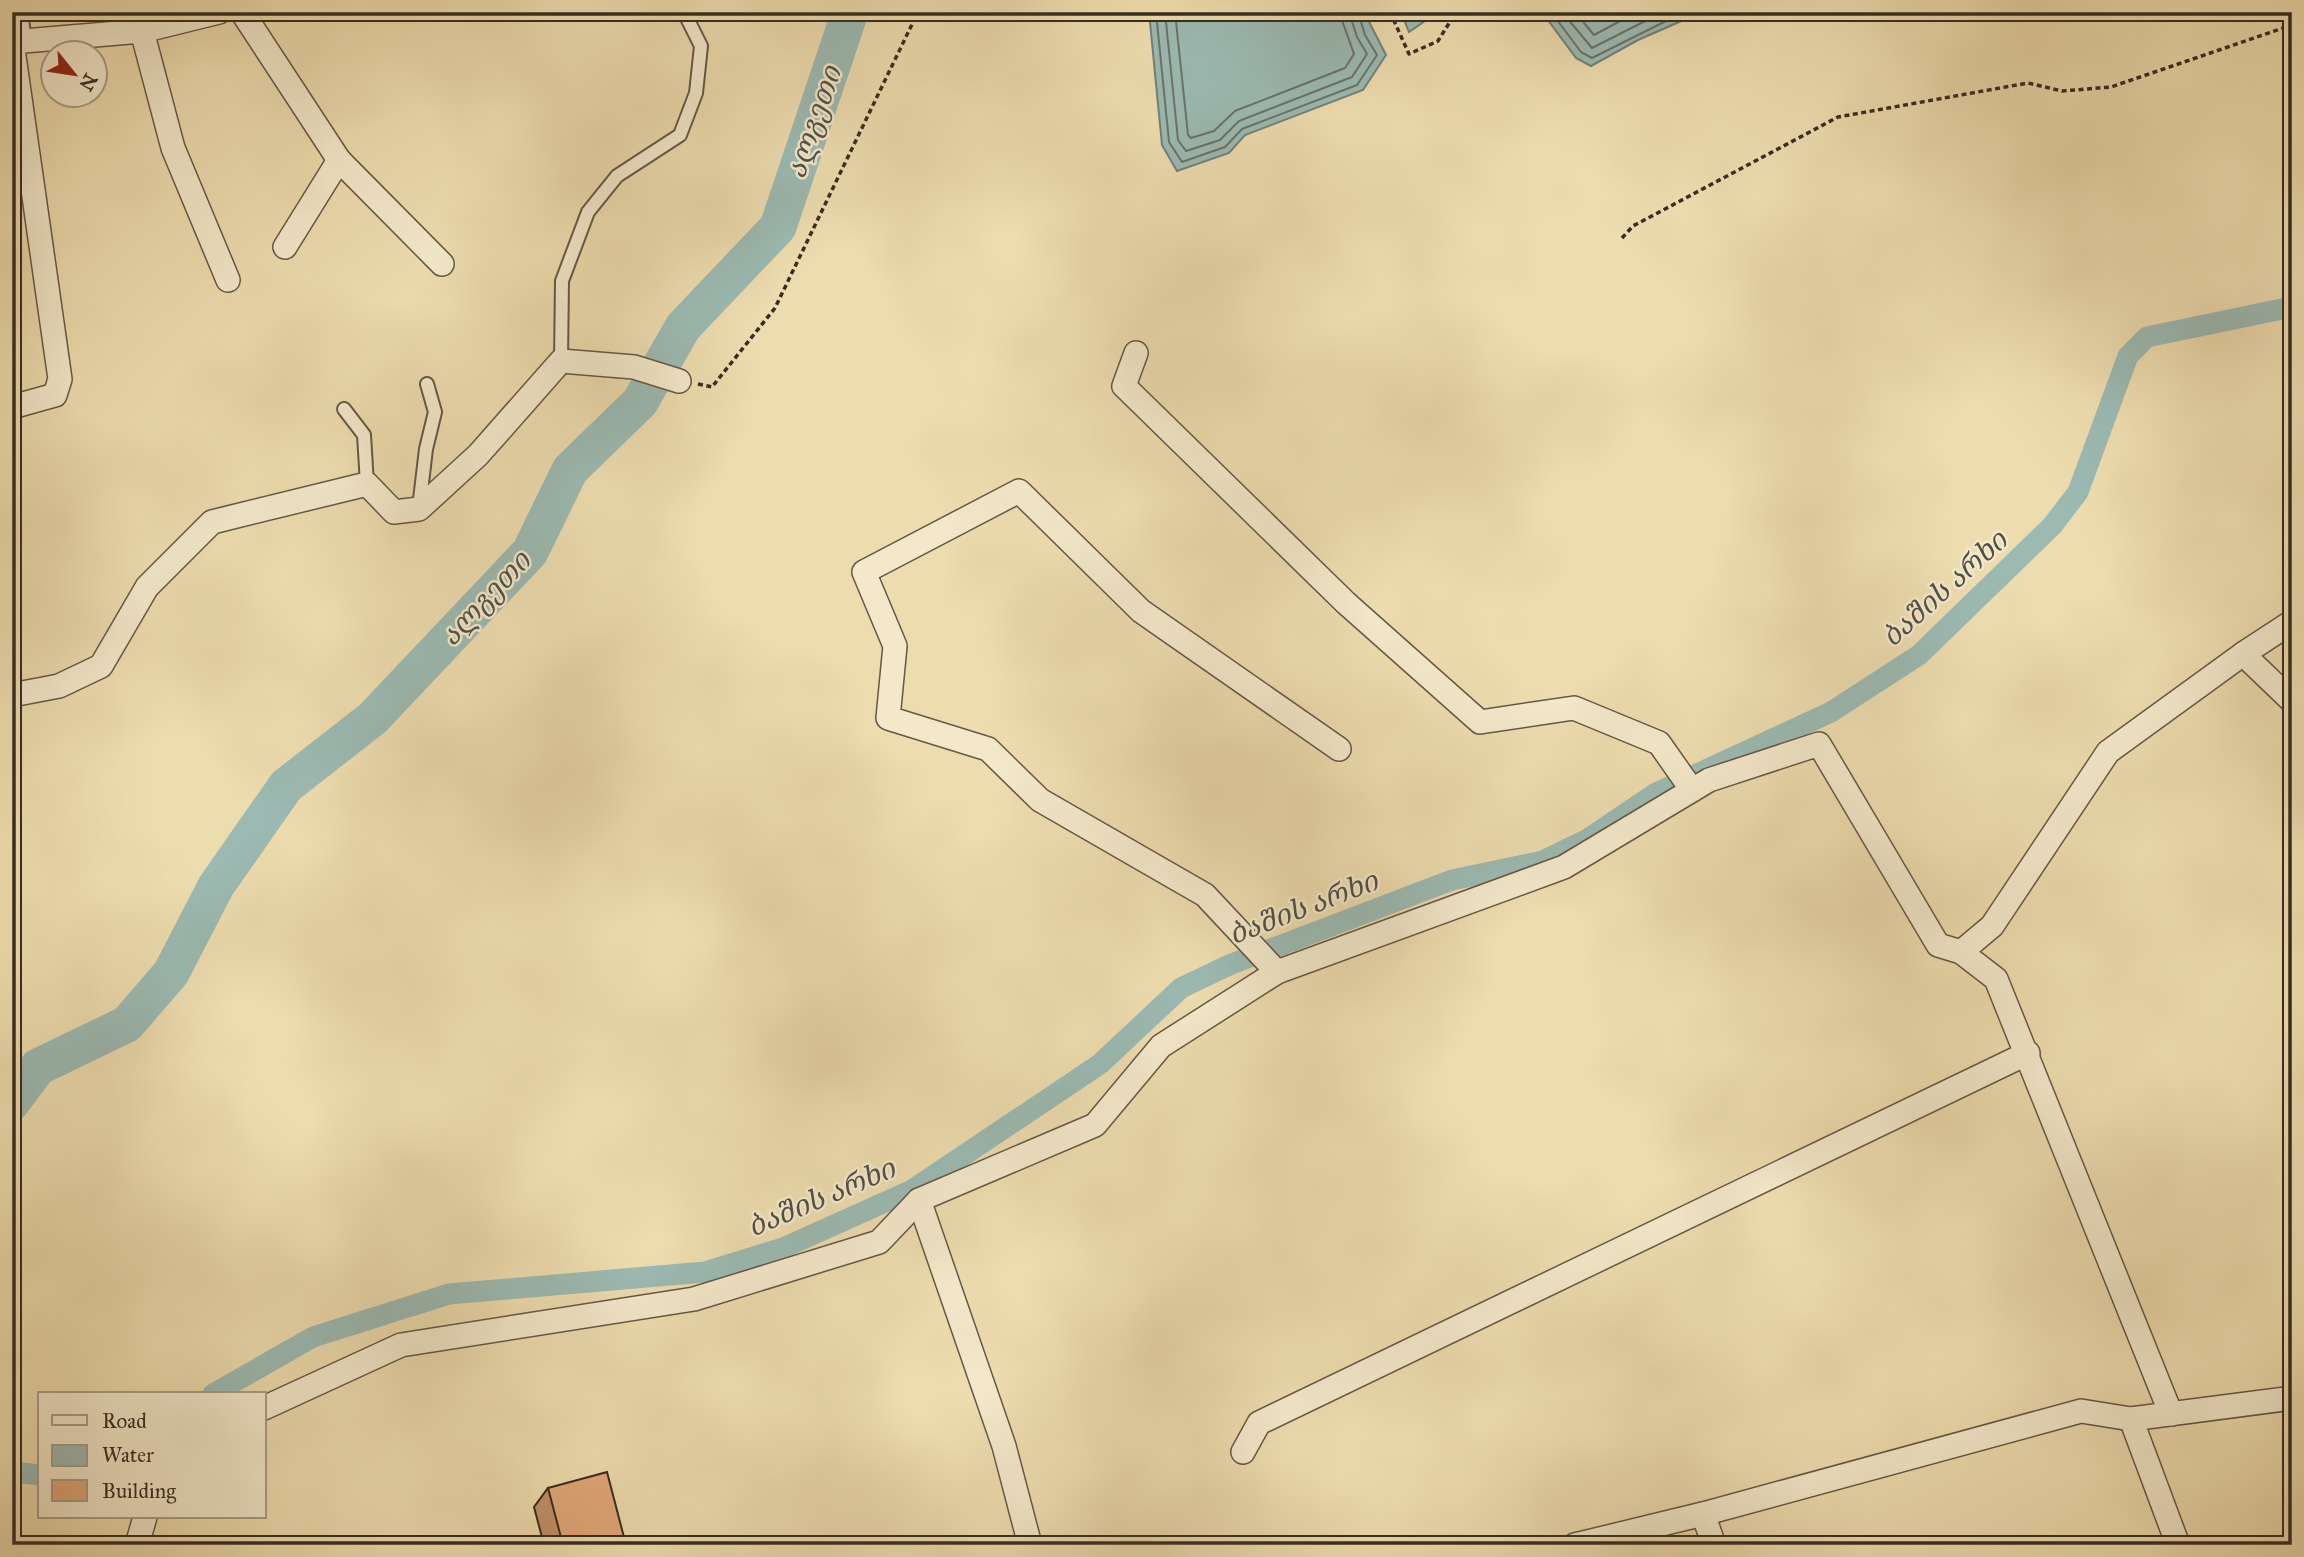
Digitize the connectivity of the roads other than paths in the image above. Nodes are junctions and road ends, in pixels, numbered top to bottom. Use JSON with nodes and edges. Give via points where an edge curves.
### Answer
{"nodes":[{"id":1,"x":21,"y":12,"type":"edge"},
{"id":2,"x":219,"y":12,"type":"edge"},
{"id":3,"x":242,"y":12,"type":"edge"},
{"id":4,"x":684,"y":12,"type":"edge"},
{"id":5,"x":142,"y":31,"type":"junction"},
{"id":6,"x":17,"y":42,"type":"edge"},
{"id":7,"x":339,"y":160,"type":"junction"},
{"id":8,"x":285,"y":247,"type":"dead end"},
{"id":9,"x":442,"y":264,"type":"dead end"},
{"id":10,"x":228,"y":280,"type":"dead end"},
{"id":11,"x":1136,"y":353,"type":"dead end"},
{"id":12,"x":561,"y":361,"type":"junction"},
{"id":13,"x":679,"y":381,"type":"road end"},
{"id":14,"x":427,"y":384,"type":"dead end"},
{"id":15,"x":12,"y":407,"type":"edge"},
{"id":16,"x":344,"y":409,"type":"dead end"},
{"id":17,"x":367,"y":484,"type":"junction"},
{"id":18,"x":419,"y":509,"type":"junction"},
{"id":19,"x":2292,"y":622,"type":"edge"},
{"id":20,"x":2243,"y":654,"type":"junction"},
{"id":21,"x":12,"y":695,"type":"edge"},
{"id":22,"x":2292,"y":701,"type":"edge"},
{"id":23,"x":1339,"y":749,"type":"dead end"},
{"id":24,"x":1692,"y":790,"type":"junction"},
{"id":25,"x":1961,"y":952,"type":"junction"},
{"id":26,"x":1277,"y":972,"type":"junction"},
{"id":27,"x":2028,"y":1053,"type":"junction"},
{"id":28,"x":919,"y":1200,"type":"junction"},
{"id":29,"x":2292,"y":1398,"type":"edge"},
{"id":30,"x":266,"y":1407,"type":"edge"},
{"id":31,"x":2171,"y":1415,"type":"junction"},
{"id":32,"x":2131,"y":1419,"type":"junction"},
{"id":33,"x":1243,"y":1452,"type":"dead end"},
{"id":34,"x":1703,"y":1514,"type":"junction"},
{"id":35,"x":145,"y":1518,"type":"edge"},
{"id":36,"x":137,"y":1545,"type":"edge"},
{"id":37,"x":1030,"y":1545,"type":"edge"},
{"id":38,"x":1575,"y":1545,"type":"edge"},
{"id":39,"x":1714,"y":1545,"type":"edge"},
{"id":40,"x":2178,"y":1545,"type":"edge"}],
"edges":[{"from":1,"to":6,"type":"lane"},
{"from":2,"to":5,"type":"street"},
{"from":3,"to":7,"type":"street"},
{"from":4,"to":12,"type":"lane","via":[[701,46],[696,93],[680,135],[617,176],[587,212],[562,281]]},
{"from":5,"to":6,"type":"street"},
{"from":5,"to":10,"type":"street","via":[[173,148]]},
{"from":6,"to":15,"type":"street","via":[[60,379],[55,395]]},
{"from":7,"to":8,"type":"street"},
{"from":7,"to":9,"type":"street"},
{"from":11,"to":24,"type":"street","via":[[1124,386],[1346,603],[1480,722],[1574,708],[1659,743]]},
{"from":12,"to":13,"type":"street","via":[[634,367]]},
{"from":12,"to":18,"type":"street","via":[[478,454]]},
{"from":14,"to":18,"type":"lane","via":[[435,412]]},
{"from":16,"to":17,"type":"lane","via":[[364,435]]},
{"from":17,"to":18,"type":"street","via":[[394,512]]},
{"from":17,"to":21,"type":"street","via":[[212,522],[147,587],[102,666],[59,686]]},
{"from":19,"to":20,"type":"street"},
{"from":20,"to":22,"type":"street"},
{"from":20,"to":25,"type":"street","via":[[2108,752],[1992,926]]},
{"from":23,"to":26,"type":"street","via":[[1142,611],[1020,491],[864,572],[895,646],[888,718],[988,749],[1041,800],[1205,895]]},
{"from":24,"to":25,"type":"street","via":[[1709,780],[1819,744],[1938,945]]},
{"from":24,"to":26,"type":"street","via":[[1564,867]]},
{"from":25,"to":27,"type":"street","via":[[1996,979]]},
{"from":26,"to":28,"type":"street","via":[[1161,1046],[1095,1125]]},
{"from":27,"to":31,"type":"street"},
{"from":27,"to":33,"type":"street","via":[[1259,1423]]},
{"from":28,"to":30,"type":"street","via":[[879,1242],[694,1299],[401,1345]]},
{"from":28,"to":37,"type":"street","via":[[1004,1446]]},
{"from":29,"to":31,"type":"street"},
{"from":31,"to":32,"type":"street"},
{"from":32,"to":34,"type":"street","via":[[2081,1411]]},
{"from":32,"to":40,"type":"street"},
{"from":34,"to":38,"type":"street"},
{"from":34,"to":39,"type":"street"},
{"from":35,"to":36,"type":"street"}]}
